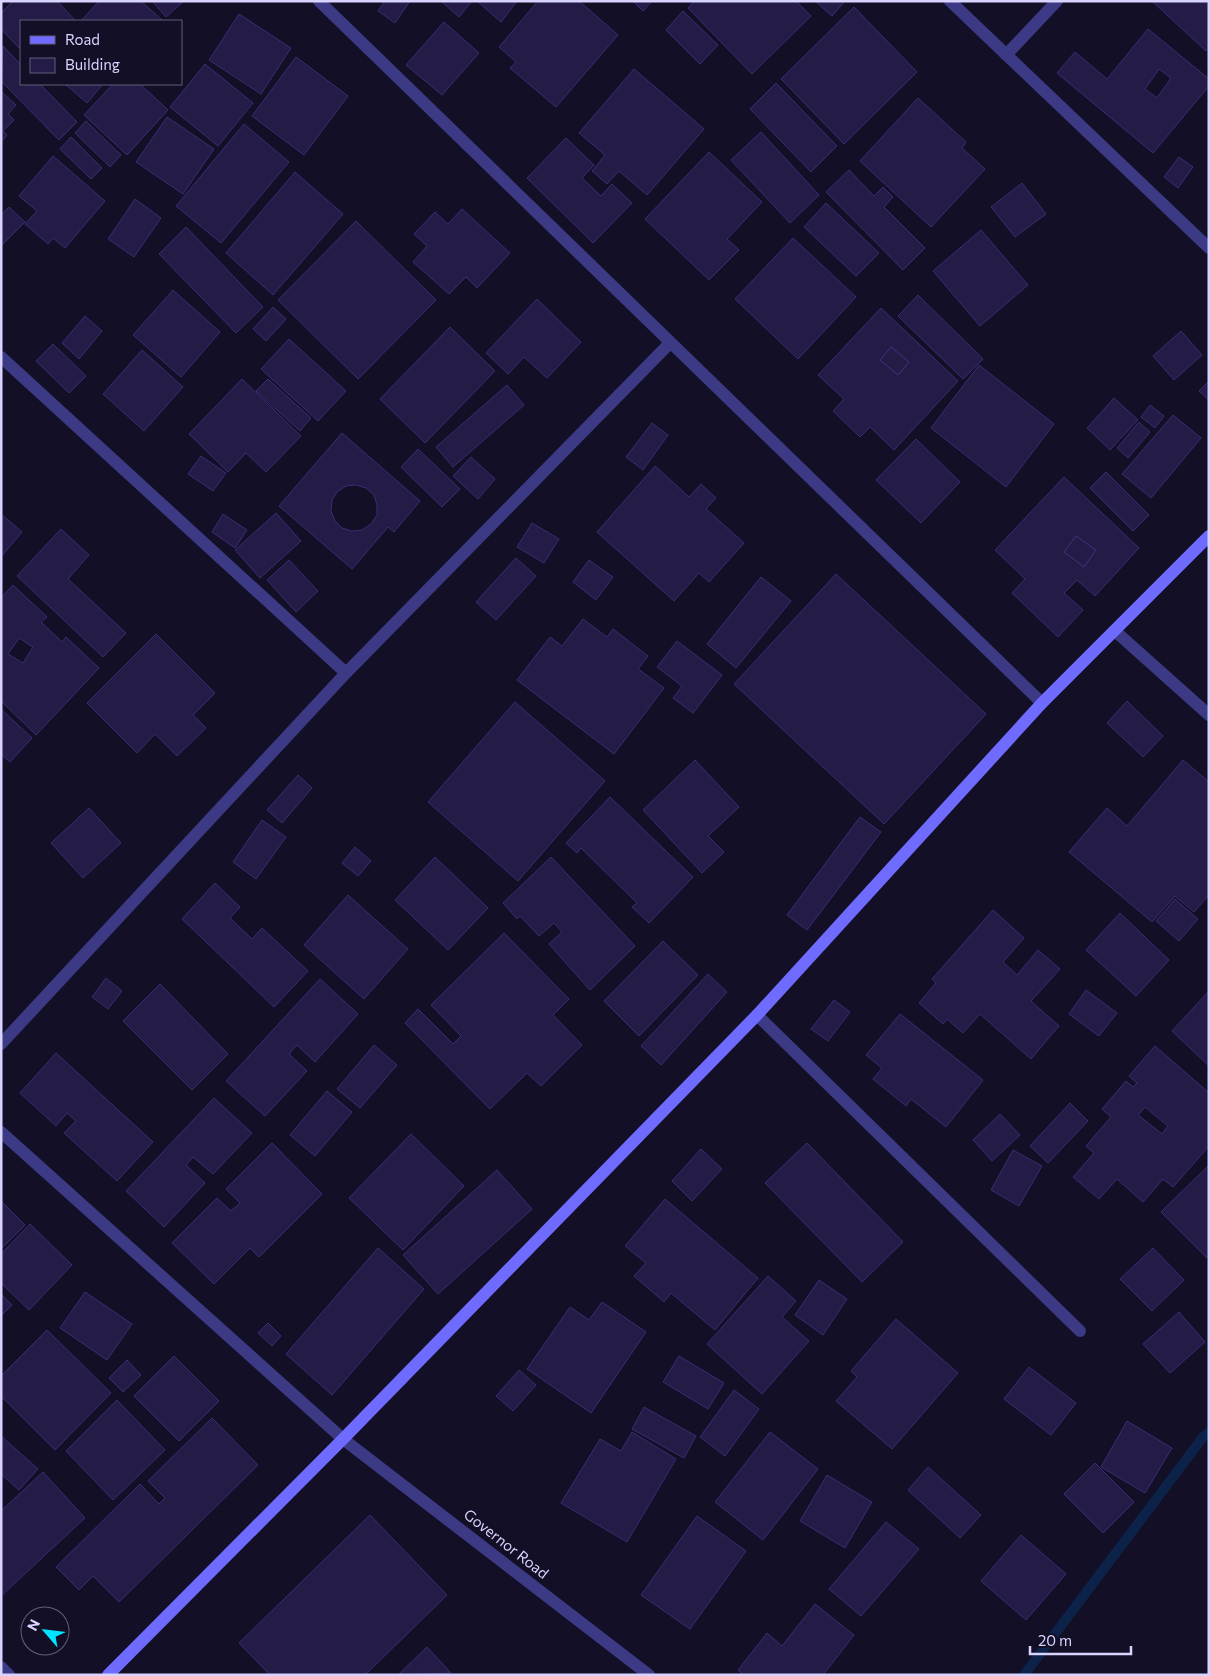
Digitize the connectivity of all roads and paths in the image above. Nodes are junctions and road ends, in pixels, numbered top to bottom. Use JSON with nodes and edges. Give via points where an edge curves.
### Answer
{"nodes":[{"id":1,"x":319,"y":1,"type":"edge"},
{"id":2,"x":950,"y":1,"type":"edge"},
{"id":3,"x":1057,"y":1,"type":"edge"},
{"id":4,"x":1006,"y":55,"type":"junction"},
{"id":5,"x":1209,"y":248,"type":"edge"},
{"id":6,"x":670,"y":343,"type":"junction"},
{"id":7,"x":1,"y":357,"type":"edge"},
{"id":8,"x":1209,"y":536,"type":"edge"},
{"id":9,"x":1115,"y":631,"type":"junction"},
{"id":10,"x":346,"y":674,"type":"junction"},
{"id":11,"x":1042,"y":703,"type":"junction"},
{"id":12,"x":1209,"y":715,"type":"edge"},
{"id":13,"x":757,"y":1015,"type":"junction"},
{"id":14,"x":1,"y":1044,"type":"edge"},
{"id":15,"x":1,"y":1132,"type":"edge"},
{"id":16,"x":1080,"y":1331,"type":"dead end"},
{"id":17,"x":343,"y":1439,"type":"junction"},
{"id":18,"x":1,"y":1667,"type":"edge"},
{"id":19,"x":9,"y":1675,"type":"edge"},
{"id":20,"x":108,"y":1675,"type":"edge"},
{"id":21,"x":649,"y":1675,"type":"edge"}],
"edges":[{"from":1,"to":6,"type":"street"},
{"from":2,"to":4,"type":"street"},
{"from":3,"to":4,"type":"street"},
{"from":4,"to":5,"type":"street"},
{"from":6,"to":10,"type":"street"},
{"from":6,"to":11,"type":"street"},
{"from":7,"to":10,"type":"street"},
{"from":8,"to":9,"type":"street"},
{"from":9,"to":11,"type":"street"},
{"from":9,"to":12,"type":"street"},
{"from":10,"to":14,"type":"street"},
{"from":11,"to":13,"type":"street"},
{"from":13,"to":16,"type":"street"},
{"from":13,"to":17,"type":"street"},
{"from":15,"to":17,"type":"street","name":"Governor Road"},
{"from":17,"to":20,"type":"street"},
{"from":17,"to":21,"type":"street","name":"Governor Road"},
{"from":18,"to":19,"type":"street"}]}
